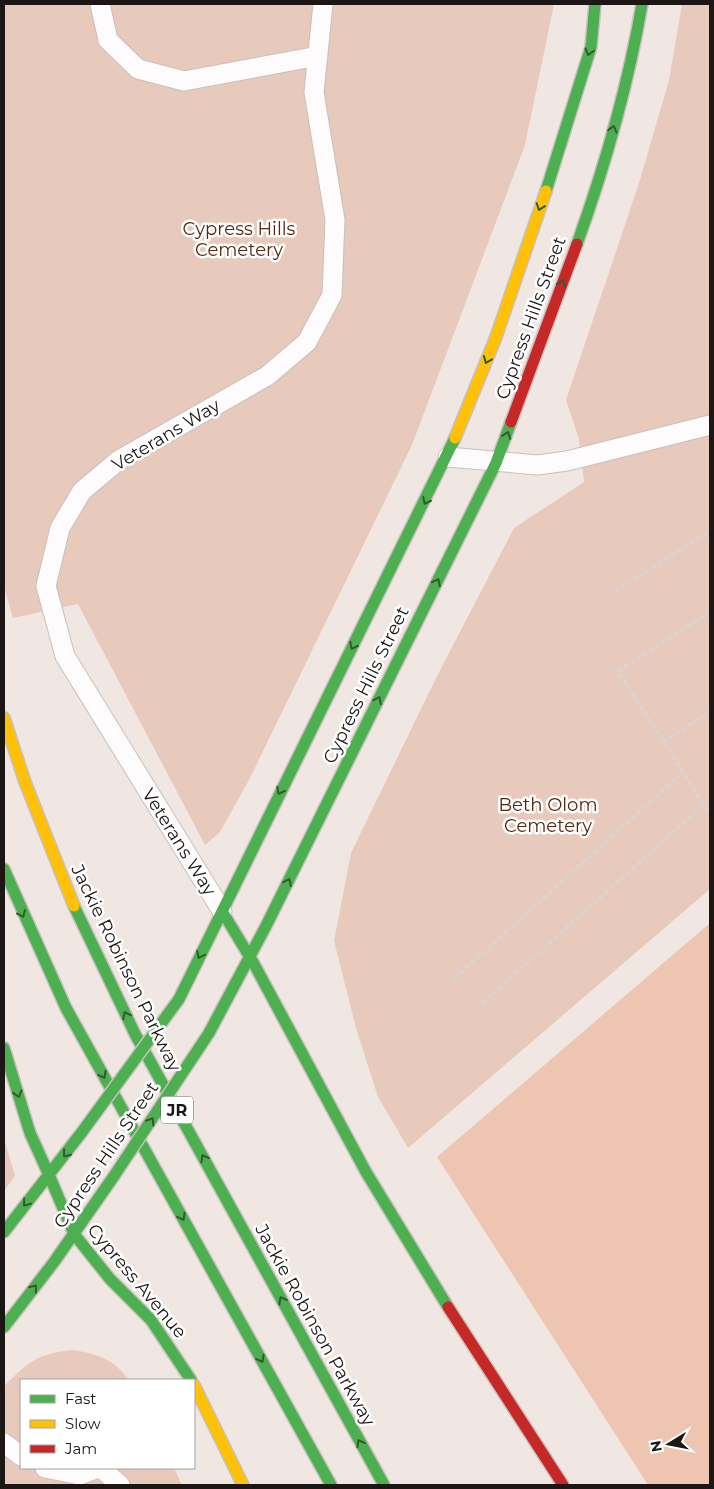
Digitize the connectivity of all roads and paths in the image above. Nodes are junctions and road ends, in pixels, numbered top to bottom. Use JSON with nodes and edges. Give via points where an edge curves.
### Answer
{"nodes":[{"id":1,"x":100,"y":4,"type":"edge"},
{"id":2,"x":323,"y":4,"type":"edge"},
{"id":3,"x":595,"y":4,"type":"edge"},
{"id":4,"x":642,"y":4,"type":"edge"},
{"id":5,"x":318,"y":56,"type":"junction"},
{"id":6,"x":710,"y":425,"type":"edge"},
{"id":7,"x":448,"y":457,"type":"junction"},
{"id":8,"x":496,"y":463,"type":"junction"},
{"id":9,"x":710,"y":531,"type":"edge"},
{"id":10,"x":614,"y":592,"type":"dead end"},
{"id":11,"x":710,"y":612,"type":"edge"},
{"id":12,"x":710,"y":712,"type":"edge"},
{"id":13,"x":4,"y":718,"type":"edge"},
{"id":14,"x":664,"y":742,"type":"junction"},
{"id":15,"x":683,"y":772,"type":"junction"},
{"id":16,"x":704,"y":805,"type":"junction"},
{"id":17,"x":710,"y":814,"type":"edge"},
{"id":18,"x":4,"y":868,"type":"edge"},
{"id":19,"x":222,"y":911,"type":"junction"},
{"id":20,"x":251,"y":956,"type":"junction"},
{"id":21,"x":454,"y":979,"type":"dead end"},
{"id":22,"x":480,"y":1004,"type":"dead end"},
{"id":23,"x":4,"y":1048,"type":"edge"},
{"id":24,"x":49,"y":1175,"type":"junction"},
{"id":25,"x":4,"y":1232,"type":"edge"},
{"id":26,"x":74,"y":1234,"type":"junction"},
{"id":27,"x":4,"y":1326,"type":"edge"},
{"id":28,"x":190,"y":1379,"type":"edge"},
{"id":29,"x":195,"y":1389,"type":"edge"},
{"id":30,"x":201,"y":1415,"type":"edge"},
{"id":31,"x":4,"y":1443,"type":"edge"},
{"id":32,"x":20,"y":1455,"type":"edge"},
{"id":33,"x":50,"y":1469,"type":"edge"},
{"id":34,"x":96,"y":1469,"type":"edge"},
{"id":35,"x":100,"y":1469,"type":"edge"},
{"id":36,"x":120,"y":1485,"type":"edge"},
{"id":37,"x":243,"y":1485,"type":"edge"},
{"id":38,"x":331,"y":1485,"type":"edge"},
{"id":39,"x":384,"y":1485,"type":"edge"},
{"id":40,"x":563,"y":1485,"type":"edge"}],
"edges":[{"from":1,"to":5,"type":"lane","via":[[108,40],[138,70],[184,81]]},
{"from":2,"to":5,"type":"lane","name":"Veterans Way"},
{"from":3,"to":7,"type":"main road","name":"Cypress Hills Street","one_way":true,"via":[[591,47],[549,182],[496,338]]},
{"from":8,"to":4,"type":"main road","name":"Cypress Hills Street","one_way":true,"via":[[598,186],[634,52]]},
{"from":5,"to":19,"type":"lane","name":"Veterans Way","via":[[314,92],[335,220],[332,295],[307,342],[267,376],[119,460],[82,491],[60,528],[46,586],[65,656]]},
{"from":6,"to":8,"type":"lane","via":[[567,461],[537,465]]},
{"from":7,"to":8,"type":"lane"},
{"from":7,"to":19,"type":"main road","name":"Cypress Hills Street","one_way":true},
{"from":20,"to":8,"type":"main road","name":"Cypress Hills Street","one_way":true},
{"from":9,"to":10,"type":"path"},
{"from":11,"to":14,"type":"path","via":[[618,671]]},
{"from":12,"to":14,"type":"path"},
{"from":39,"to":13,"type":"main road","name":"Jackie Robinson Parkway","number":"JR","one_way":true,"via":[[135,1034],[76,913]]},
{"from":14,"to":15,"type":"path"},
{"from":15,"to":16,"type":"path"},
{"from":15,"to":21,"type":"path"},
{"from":16,"to":17,"type":"path"},
{"from":16,"to":22,"type":"path"},
{"from":18,"to":38,"type":"main road","one_way":true,"via":[[66,1008]]},
{"from":19,"to":20,"type":"main road"},
{"from":19,"to":24,"type":"main road","name":"Cypress Hills Street","one_way":true,"bridge":true,"via":[[179,999]]},
{"from":26,"to":20,"type":"main road","name":"Cypress Hills Street","one_way":true,"bridge":true,"via":[[209,1033]]},
{"from":20,"to":40,"type":"main road","via":[[340,1125],[392,1215]]},
{"from":23,"to":24,"type":"main road","name":"Cypress Avenue","one_way":true,"via":[[30,1133]]},
{"from":24,"to":25,"type":"main road","name":"Cypress Hills Street","one_way":true},
{"from":24,"to":26,"type":"main road","name":"Cypress Avenue"},
{"from":27,"to":26,"type":"main road","name":"Cypress Hills Street","one_way":true},
{"from":26,"to":28,"type":"main road","name":"Cypress Avenue","via":[[110,1279],[151,1320]]},
{"from":29,"to":30,"type":"main road"},
{"from":30,"to":37,"type":"main road"},
{"from":31,"to":32,"type":"lane"},
{"from":33,"to":34,"type":"lane","via":[[80,1475]]},
{"from":35,"to":36,"type":"lane"}]}
